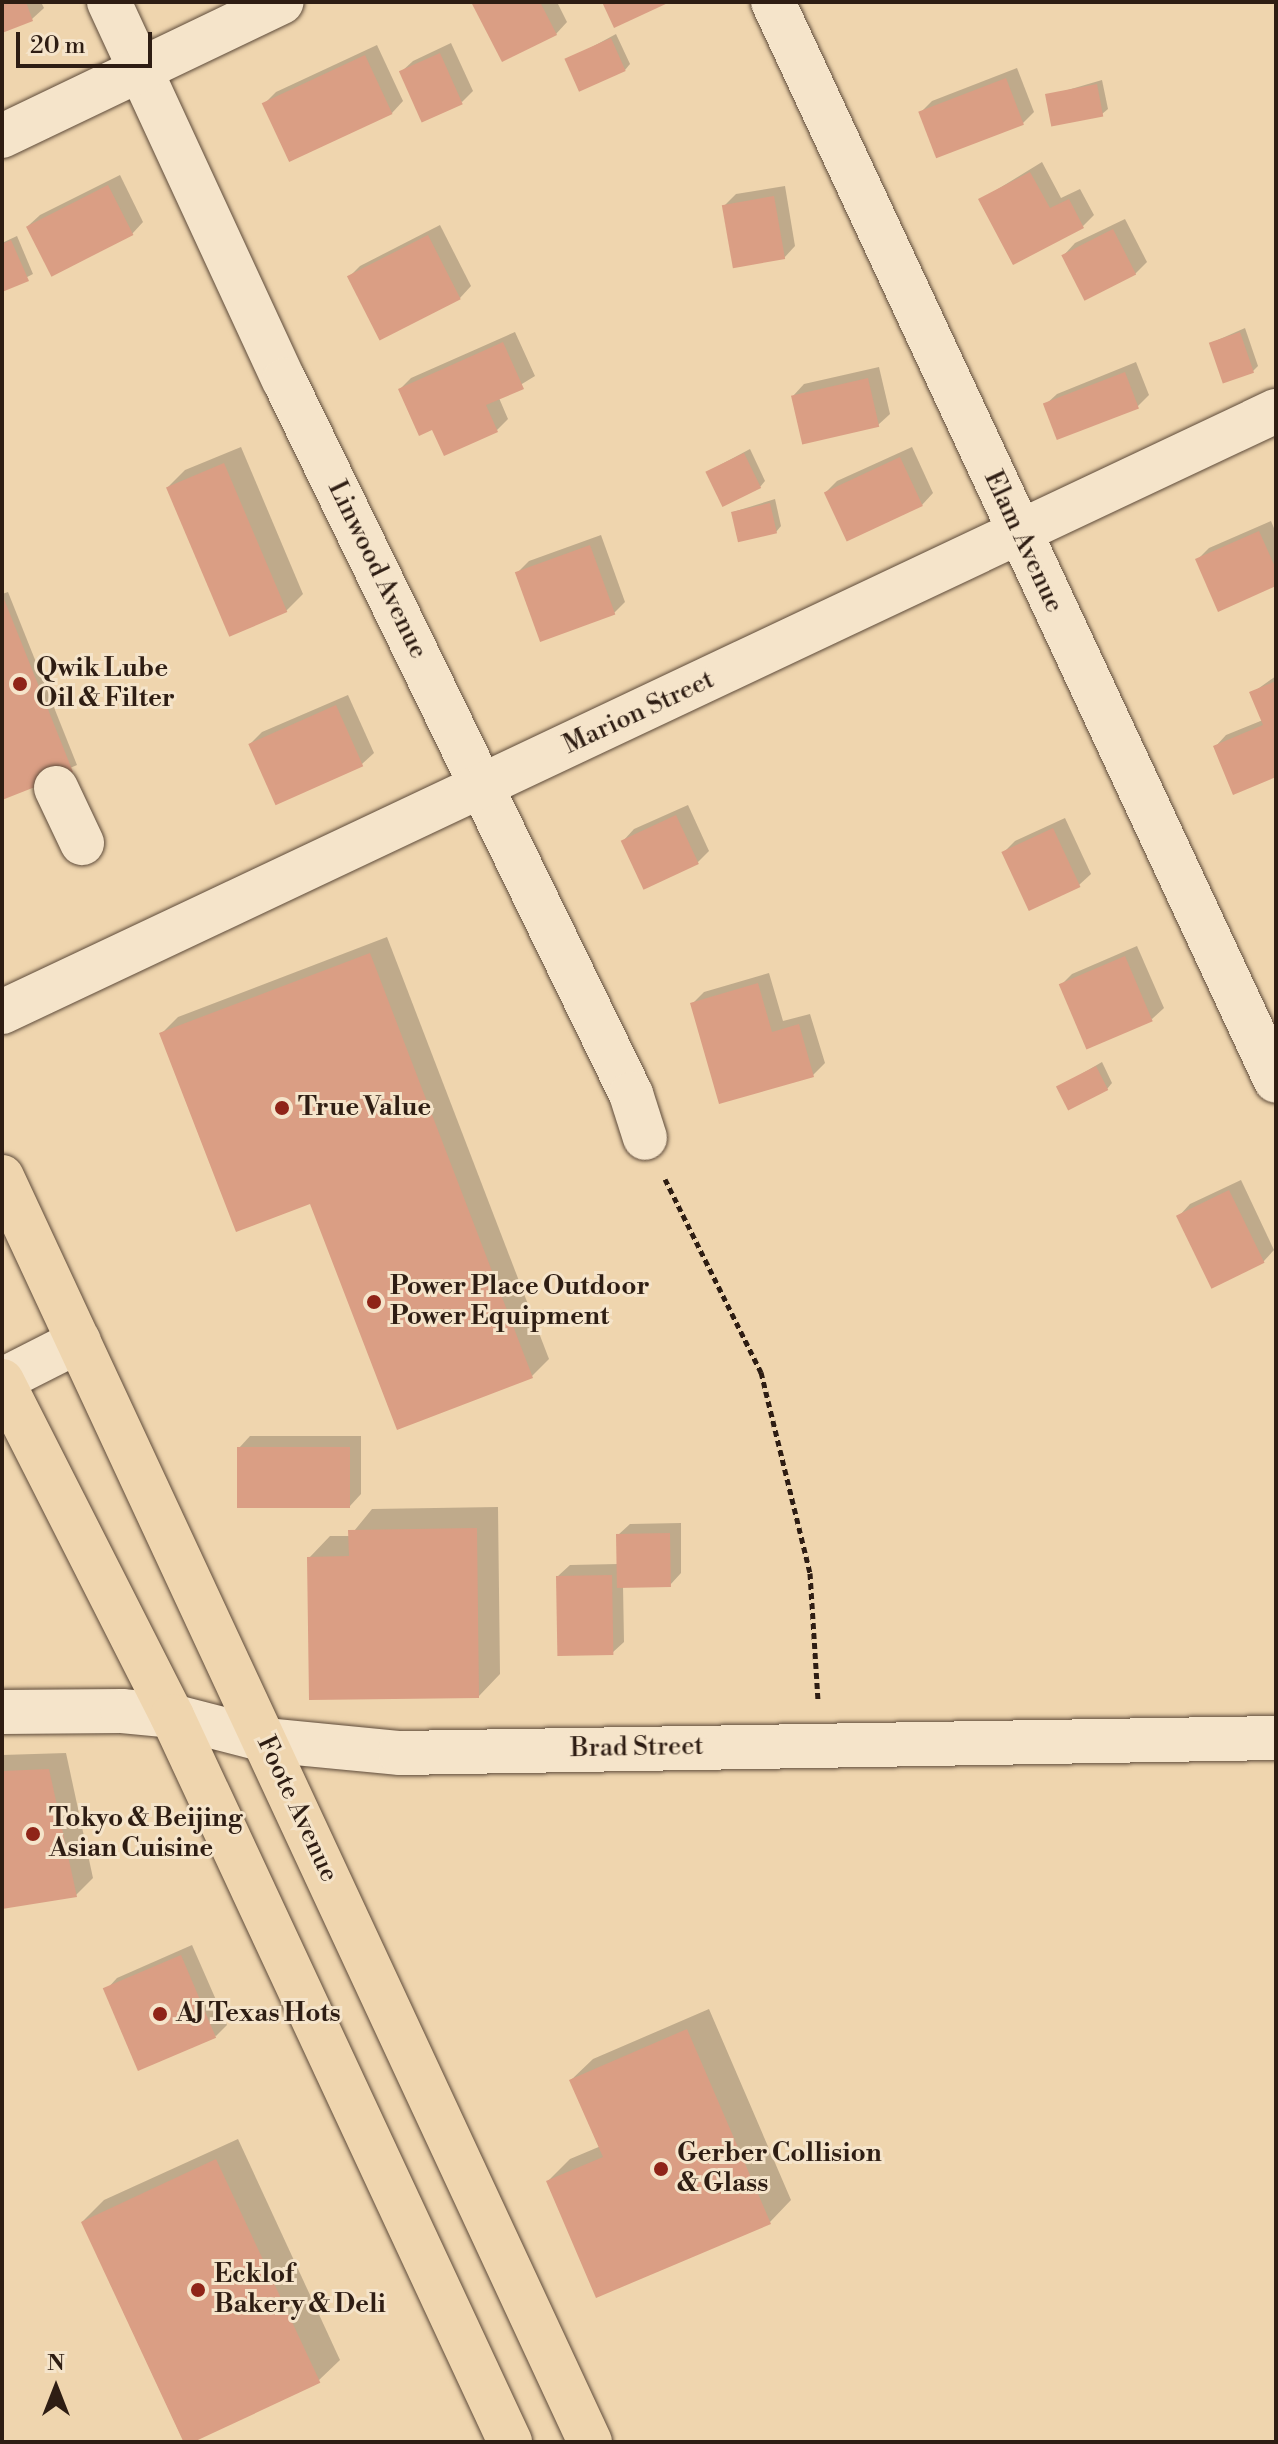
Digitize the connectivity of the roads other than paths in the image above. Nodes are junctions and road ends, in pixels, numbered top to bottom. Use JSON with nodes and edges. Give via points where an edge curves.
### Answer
{"nodes":[{"id":1,"x":109,"y":2,"type":"edge"},
{"id":2,"x":282,"y":2,"type":"edge"},
{"id":3,"x":773,"y":2,"type":"edge"},
{"id":4,"x":140,"y":70,"type":"junction"},
{"id":5,"x":2,"y":136,"type":"edge"},
{"id":6,"x":1276,"y":411,"type":"edge"},
{"id":7,"x":1019,"y":533,"type":"junction"},
{"id":8,"x":483,"y":787,"type":"junction"},
{"id":9,"x":56,"y":788,"type":"dead end"},
{"id":10,"x":82,"y":843,"type":"dead end"},
{"id":11,"x":2,"y":1012,"type":"edge"},
{"id":12,"x":1276,"y":1081,"type":"edge"},
{"id":13,"x":645,"y":1138,"type":"road end"},
{"id":14,"x":2,"y":1177,"type":"edge"},
{"id":15,"x":79,"y":1341,"type":"junction"},
{"id":16,"x":2,"y":1380,"type":"edge"},
{"id":17,"x":2,"y":1712,"type":"edge"},
{"id":18,"x":172,"y":1716,"type":"junction"},
{"id":19,"x":1276,"y":1738,"type":"edge"},
{"id":20,"x":265,"y":1740,"type":"junction"},
{"id":21,"x":510,"y":2442,"type":"edge"},
{"id":22,"x":590,"y":2442,"type":"edge"}],
"edges":[{"from":1,"to":4,"type":"street","name":"Linwood Avenue"},
{"from":2,"to":4,"type":"street"},
{"from":3,"to":7,"type":"street","name":"Elam Avenue"},
{"from":4,"to":5,"type":"street"},
{"from":4,"to":8,"type":"street","name":"Linwood Avenue"},
{"from":6,"to":7,"type":"street","name":"Marion Street"},
{"from":7,"to":8,"type":"street","name":"Marion Street"},
{"from":7,"to":12,"type":"street","name":"Elam Avenue"},
{"from":8,"to":11,"type":"street","name":"Marion Street"},
{"from":8,"to":13,"type":"street","name":"Linwood Avenue","via":[[631,1094]]},
{"from":9,"to":10,"type":"street"},
{"from":14,"to":15,"type":"highway","name":"Foote Avenue"},
{"from":15,"to":16,"type":"street"},
{"from":15,"to":20,"type":"highway","name":"Foote Avenue"},
{"from":16,"to":18,"type":"highway"},
{"from":17,"to":18,"type":"street","name":"Brad Street"},
{"from":18,"to":20,"type":"street","name":"Brad Street"},
{"from":18,"to":21,"type":"highway"},
{"from":19,"to":20,"type":"street","name":"Brad Street","via":[[400,1753]]},
{"from":20,"to":22,"type":"highway","name":"Foote Avenue"}]}
